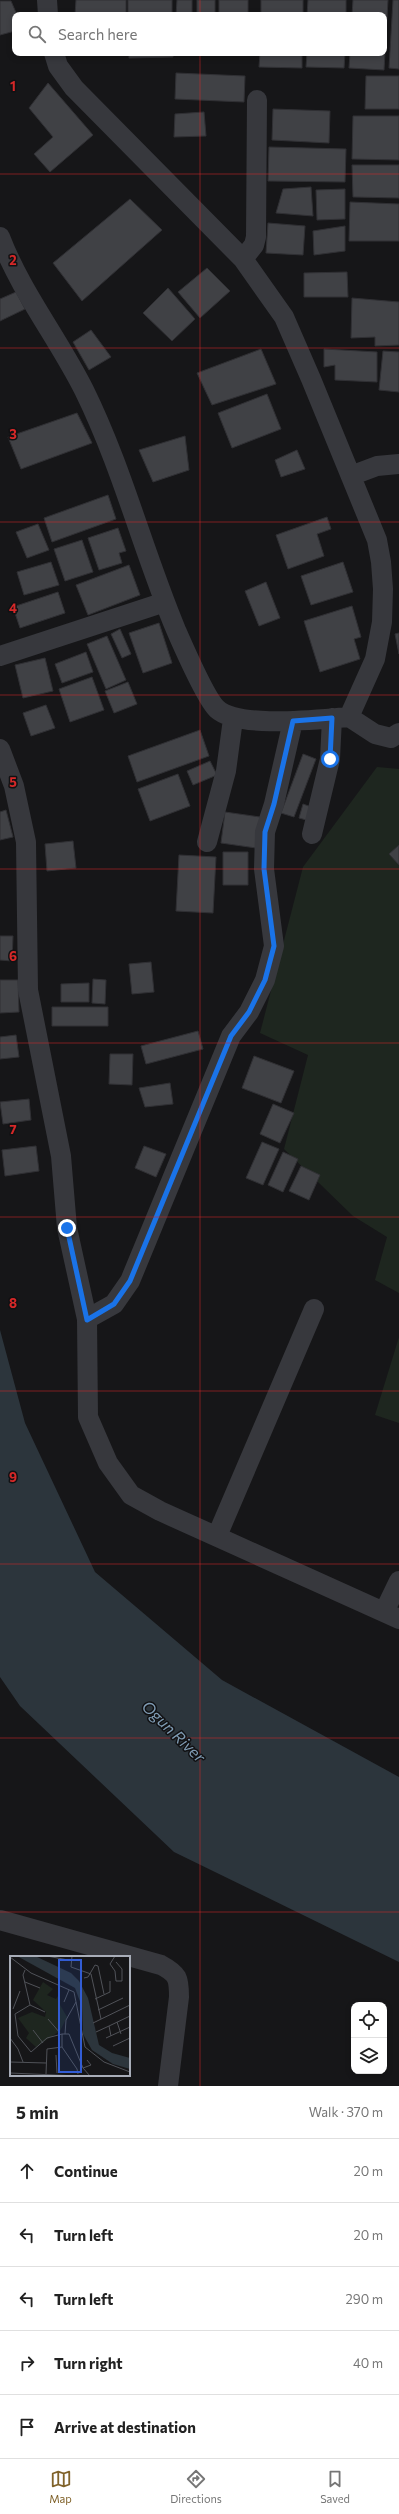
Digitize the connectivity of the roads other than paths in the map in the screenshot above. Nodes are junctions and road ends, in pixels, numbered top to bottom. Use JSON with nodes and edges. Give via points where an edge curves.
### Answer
{"nodes":[{"id":1,"x":47,"y":0,"type":"edge"},
{"id":2,"x":48,"y":12,"type":"edge"},
{"id":3,"x":55,"y":56,"type":"edge"},
{"id":4,"x":257,"y":100,"type":"dead end"},
{"id":5,"x":0,"y":237,"type":"edge"},
{"id":6,"x":243,"y":259,"type":"junction"},
{"id":7,"x":399,"y":464,"type":"edge"},
{"id":8,"x":353,"y":475,"type":"junction"},
{"id":9,"x":165,"y":602,"type":"junction"},
{"id":10,"x":0,"y":656,"type":"edge"},
{"id":11,"x":340,"y":718,"type":"junction"},
{"id":12,"x":233,"y":719,"type":"junction"},
{"id":13,"x":293,"y":721,"type":"junction"},
{"id":14,"x":396,"y":739,"type":"edge"},
{"id":15,"x":0,"y":750,"type":"edge"},
{"id":16,"x":312,"y":834,"type":"dead end"},
{"id":17,"x":207,"y":842,"type":"dead end"},
{"id":18,"x":314,"y":1309,"type":"dead end"},
{"id":19,"x":87,"y":1320,"type":"junction"},
{"id":20,"x":217,"y":1536,"type":"junction"},
{"id":21,"x":399,"y":1580,"type":"edge"},
{"id":22,"x":392,"y":1616,"type":"edge"},
{"id":23,"x":0,"y":1920,"type":"edge"},
{"id":24,"x":129,"y":1956,"type":"edge"},
{"id":25,"x":130,"y":1956,"type":"edge"},
{"id":26,"x":168,"y":2086,"type":"edge"}],
"edges":[{"from":1,"to":2,"type":"street"},
{"from":3,"to":6,"type":"street","via":[[58,66],[74,88]]},
{"from":4,"to":6,"type":"street","via":[[256,237],[254,245]]},
{"from":5,"to":9,"type":"street","via":[[11,267],[62,351],[105,438]]},
{"from":6,"to":8,"type":"street","via":[[284,317]]},
{"from":7,"to":8,"type":"street","via":[[378,466]]},
{"from":8,"to":11,"type":"street","via":[[378,540],[383,589],[382,622],[374,659]]},
{"from":9,"to":10,"type":"street"},
{"from":9,"to":12,"type":"street","via":[[187,656],[216,709]]},
{"from":11,"to":13,"type":"street"},
{"from":11,"to":14,"type":"street","via":[[375,734]]},
{"from":11,"to":16,"type":"street"},
{"from":12,"to":13,"type":"street"},
{"from":12,"to":17,"type":"street","via":[[226,771]]},
{"from":13,"to":19,"type":"street","via":[[265,832],[264,869],[274,946],[265,980],[249,1012],[231,1036],[130,1281],[114,1304]]},
{"from":15,"to":19,"type":"street","via":[[14,786],[26,842],[28,990],[60,1156],[67,1228]]},
{"from":18,"to":20,"type":"street"},
{"from":19,"to":20,"type":"street","via":[[88,1418],[108,1464],[131,1495],[160,1512]]},
{"from":20,"to":22,"type":"street"},
{"from":21,"to":22,"type":"street"},
{"from":23,"to":24,"type":"street"},
{"from":25,"to":26,"type":"street","via":[[161,1965],[173,1972],[179,1982]]}]}
